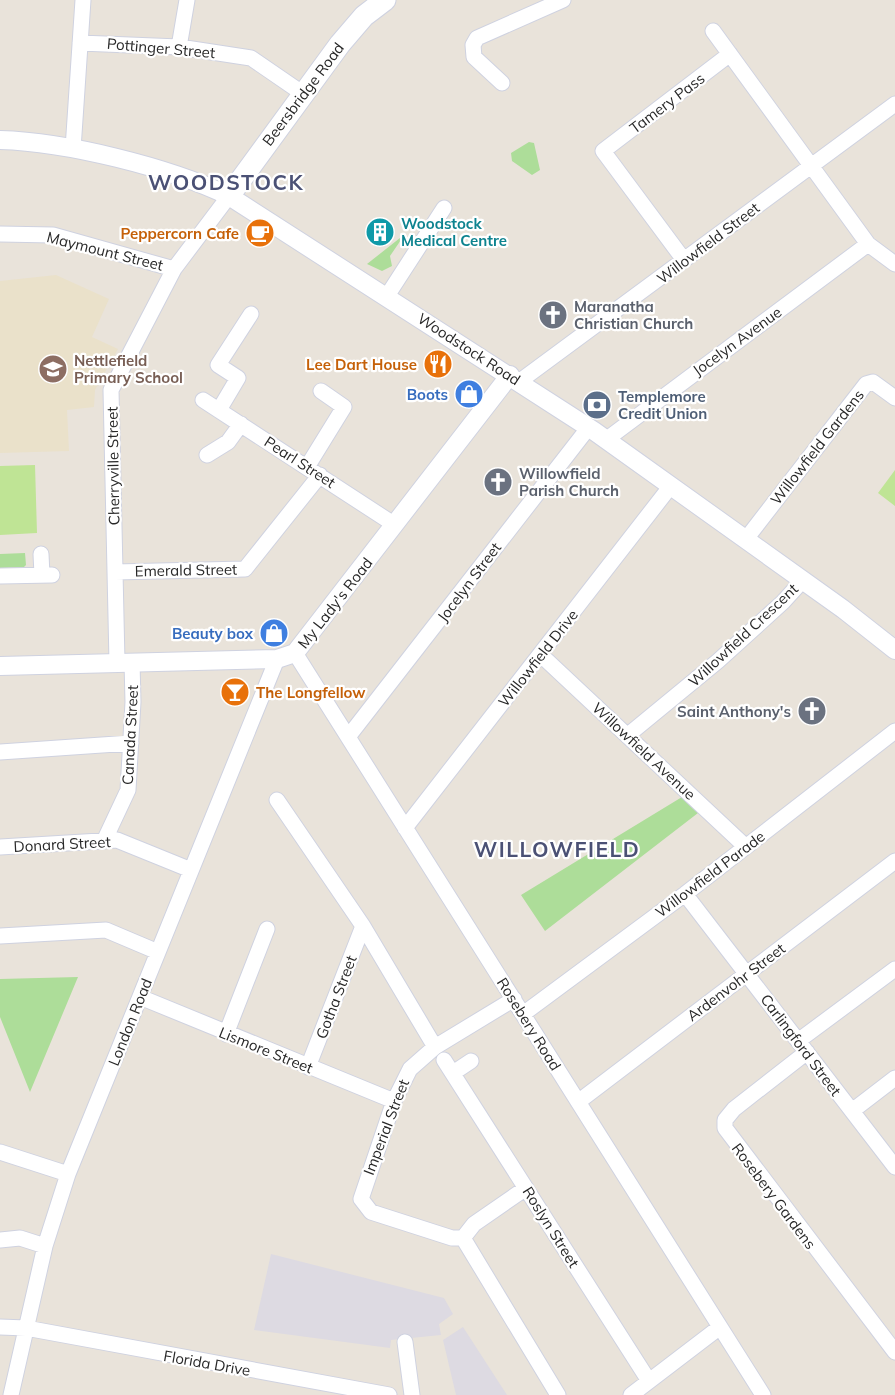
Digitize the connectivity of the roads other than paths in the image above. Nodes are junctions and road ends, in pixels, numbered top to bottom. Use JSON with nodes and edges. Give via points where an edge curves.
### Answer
{"nodes":[{"id":1,"x":83,"y":0,"type":"edge"},
{"id":2,"x":187,"y":0,"type":"edge"},
{"id":3,"x":385,"y":0,"type":"edge"},
{"id":4,"x":563,"y":0,"type":"edge"},
{"id":5,"x":713,"y":31,"type":"dead end"},
{"id":6,"x":80,"y":43,"type":"junction"},
{"id":7,"x":179,"y":47,"type":"junction"},
{"id":8,"x":730,"y":54,"type":"junction"},
{"id":9,"x":502,"y":83,"type":"dead end"},
{"id":10,"x":302,"y":93,"type":"junction"},
{"id":11,"x":895,"y":104,"type":"edge"},
{"id":12,"x":0,"y":141,"type":"edge"},
{"id":13,"x":73,"y":149,"type":"junction"},
{"id":14,"x":813,"y":165,"type":"junction"},
{"id":15,"x":229,"y":196,"type":"junction"},
{"id":16,"x":444,"y":208,"type":"dead end"},
{"id":17,"x":0,"y":234,"type":"edge"},
{"id":18,"x":868,"y":244,"type":"junction"},
{"id":19,"x":684,"y":260,"type":"junction"},
{"id":20,"x":895,"y":264,"type":"edge"},
{"id":21,"x":174,"y":269,"type":"junction"},
{"id":22,"x":387,"y":296,"type":"junction"},
{"id":23,"x":250,"y":314,"type":"dead end"},
{"id":24,"x":515,"y":378,"type":"junction"},
{"id":25,"x":321,"y":391,"type":"dead end"},
{"id":26,"x":895,"y":398,"type":"edge"},
{"id":27,"x":203,"y":400,"type":"dead end"},
{"id":28,"x":219,"y":410,"type":"junction"},
{"id":29,"x":241,"y":424,"type":"junction"},
{"id":30,"x":589,"y":427,"type":"junction"},
{"id":31,"x":607,"y":439,"type":"junction"},
{"id":32,"x":207,"y":455,"type":"dead end"},
{"id":33,"x":307,"y":466,"type":"junction"},
{"id":34,"x":320,"y":476,"type":"junction"},
{"id":35,"x":663,"y":482,"type":"junction"},
{"id":36,"x":395,"y":525,"type":"junction"},
{"id":37,"x":746,"y":539,"type":"junction"},
{"id":38,"x":41,"y":554,"type":"dead end"},
{"id":39,"x":115,"y":572,"type":"junction"},
{"id":40,"x":0,"y":576,"type":"edge"},
{"id":41,"x":803,"y":580,"type":"junction"},
{"id":42,"x":895,"y":650,"type":"edge"},
{"id":43,"x":295,"y":653,"type":"junction"},
{"id":44,"x":541,"y":655,"type":"junction"},
{"id":45,"x":277,"y":659,"type":"junction"},
{"id":46,"x":124,"y":662,"type":"junction"},
{"id":47,"x":0,"y":666,"type":"edge"},
{"id":48,"x":895,"y":731,"type":"edge"},
{"id":49,"x":628,"y":735,"type":"junction"},
{"id":50,"x":348,"y":737,"type":"junction"},
{"id":51,"x":131,"y":742,"type":"junction"},
{"id":52,"x":0,"y":752,"type":"edge"},
{"id":53,"x":277,"y":800,"type":"dead end"},
{"id":54,"x":405,"y":828,"type":"junction"},
{"id":55,"x":105,"y":839,"type":"junction"},
{"id":56,"x":0,"y":846,"type":"edge"},
{"id":57,"x":746,"y":847,"type":"junction"},
{"id":58,"x":895,"y":861,"type":"edge"},
{"id":59,"x":191,"y":870,"type":"junction"},
{"id":60,"x":686,"y":894,"type":"junction"},
{"id":61,"x":363,"y":926,"type":"junction"},
{"id":62,"x":267,"y":929,"type":"dead end"},
{"id":63,"x":0,"y":936,"type":"edge"},
{"id":64,"x":158,"y":952,"type":"junction"},
{"id":65,"x":895,"y":969,"type":"edge"},
{"id":66,"x":747,"y":973,"type":"junction"},
{"id":67,"x":140,"y":997,"type":"junction"},
{"id":68,"x":514,"y":999,"type":"junction"},
{"id":69,"x":523,"y":1014,"type":"junction"},
{"id":70,"x":226,"y":1034,"type":"junction"},
{"id":71,"x":435,"y":1047,"type":"junction"},
{"id":72,"x":802,"y":1047,"type":"junction"},
{"id":73,"x":471,"y":1061,"type":"dead end"},
{"id":74,"x":308,"y":1067,"type":"junction"},
{"id":75,"x":895,"y":1078,"type":"edge"},
{"id":76,"x":394,"y":1101,"type":"junction"},
{"id":77,"x":578,"y":1102,"type":"junction"},
{"id":78,"x":852,"y":1111,"type":"junction"},
{"id":79,"x":0,"y":1152,"type":"edge"},
{"id":80,"x":895,"y":1167,"type":"edge"},
{"id":81,"x":68,"y":1174,"type":"junction"},
{"id":82,"x":526,"y":1188,"type":"junction"},
{"id":83,"x":463,"y":1238,"type":"junction"},
{"id":84,"x":0,"y":1240,"type":"edge"},
{"id":85,"x":45,"y":1246,"type":"junction"},
{"id":86,"x":0,"y":1327,"type":"edge"},
{"id":87,"x":720,"y":1327,"type":"junction"},
{"id":88,"x":26,"y":1328,"type":"junction"},
{"id":89,"x":405,"y":1342,"type":"dead end"},
{"id":90,"x":895,"y":1353,"type":"edge"},
{"id":91,"x":649,"y":1381,"type":"junction"},
{"id":92,"x":11,"y":1395,"type":"edge"},
{"id":93,"x":389,"y":1395,"type":"edge"},
{"id":94,"x":412,"y":1395,"type":"edge"},
{"id":95,"x":558,"y":1395,"type":"edge"},
{"id":96,"x":631,"y":1395,"type":"edge"},
{"id":97,"x":763,"y":1395,"type":"edge"}],
"edges":[{"from":1,"to":6,"type":"street"},
{"from":2,"to":7,"type":"street"},
{"from":3,"to":10,"type":"main road","name":"Beersbridge Road","via":[[364,16]]},
{"from":4,"to":9,"type":"street","via":[[477,38],[474,57]]},
{"from":5,"to":8,"type":"street"},
{"from":6,"to":7,"type":"street","name":"Pottinger Street"},
{"from":6,"to":13,"type":"street"},
{"from":7,"to":10,"type":"street","name":"Pottinger Street","via":[[250,58]]},
{"from":8,"to":14,"type":"street"},
{"from":8,"to":19,"type":"street","name":"Tamery Pass","via":[[603,151]]},
{"from":10,"to":15,"type":"main road","name":"Beersbridge Road"},
{"from":11,"to":14,"type":"street","name":"Willowfield Street"},
{"from":12,"to":13,"type":"street","name":"Woodstock Road"},
{"from":13,"to":15,"type":"street","name":"Woodstock Road","via":[[193,180]]},
{"from":14,"to":18,"type":"street"},
{"from":14,"to":19,"type":"street","name":"Willowfield Street"},
{"from":15,"to":21,"type":"street","name":"Cherryville Street"},
{"from":15,"to":22,"type":"street","name":"Woodstock Road"},
{"from":16,"to":22,"type":"street"},
{"from":17,"to":21,"type":"street","name":"Maymount Street","via":[[53,235]]},
{"from":18,"to":20,"type":"street"},
{"from":18,"to":31,"type":"street","name":"Jocelyn Avenue"},
{"from":19,"to":24,"type":"street","name":"Willowfield Street"},
{"from":21,"to":39,"type":"street","name":"Cherryville Street","via":[[111,390]]},
{"from":22,"to":24,"type":"street","name":"Woodstock Road"},
{"from":23,"to":28,"type":"street","via":[[218,365],[238,378]]},
{"from":24,"to":30,"type":"street","name":"Woodstock Road"},
{"from":24,"to":36,"type":"street","name":"My Lady's Road"},
{"from":25,"to":33,"type":"street","via":[[344,407]]},
{"from":26,"to":37,"type":"street","name":"Willowfield Gardens","via":[[873,382],[866,384]]},
{"from":27,"to":28,"type":"street","name":"Pearl Street"},
{"from":28,"to":29,"type":"street","name":"Pearl Street"},
{"from":29,"to":32,"type":"street","via":[[228,442]]},
{"from":29,"to":33,"type":"street","name":"Pearl Street"},
{"from":30,"to":31,"type":"street","name":"Woodstock Road"},
{"from":30,"to":50,"type":"street","name":"Jocelyn Street"},
{"from":31,"to":35,"type":"street","name":"Woodstock Road"},
{"from":33,"to":34,"type":"street","name":"Pearl Street"},
{"from":34,"to":36,"type":"street","name":"Pearl Street"},
{"from":34,"to":39,"type":"street","name":"Emerald Street","via":[[245,569]]},
{"from":35,"to":37,"type":"street","name":"Woodstock Road"},
{"from":35,"to":44,"type":"street","name":"Willowfield Drive"},
{"from":36,"to":43,"type":"street","name":"My Lady's Road"},
{"from":37,"to":41,"type":"street","name":"Woodstock Road"},
{"from":38,"to":40,"type":"street","via":[[47,575]]},
{"from":39,"to":46,"type":"street","name":"Cherryville Street"},
{"from":41,"to":42,"type":"street","name":"Woodstock Road"},
{"from":41,"to":49,"type":"street","name":"Willowfield Crescent","via":[[718,661]]},
{"from":43,"to":45,"type":"street","name":"My Lady's Road"},
{"from":43,"to":50,"type":"street","name":"Rosebery Road"},
{"from":44,"to":49,"type":"street","name":"Willowfield Avenue"},
{"from":44,"to":54,"type":"street","name":"Willowfield Drive"},
{"from":45,"to":46,"type":"street","name":"My Lady's Road"},
{"from":45,"to":59,"type":"street","name":"London Road"},
{"from":46,"to":47,"type":"street","name":"My Lady's Road"},
{"from":46,"to":51,"type":"street","name":"Canada Street"},
{"from":48,"to":57,"type":"street","name":"Willowfield Parade"},
{"from":49,"to":57,"type":"street","name":"Willowfield Avenue"},
{"from":50,"to":54,"type":"street","name":"Rosebery Road"},
{"from":51,"to":52,"type":"street"},
{"from":51,"to":55,"type":"street","name":"Canada Street","via":[[128,790]]},
{"from":53,"to":61,"type":"street"},
{"from":54,"to":68,"type":"street","name":"Rosebery Road"},
{"from":55,"to":56,"type":"street","name":"Donard Street"},
{"from":55,"to":59,"type":"street","name":"Donard Street","via":[[117,840]]},
{"from":57,"to":60,"type":"street","name":"Willowfield Parade"},
{"from":58,"to":66,"type":"street","name":"Ardenvohr Street"},
{"from":59,"to":64,"type":"street","name":"London Road"},
{"from":60,"to":66,"type":"street","name":"Carlingford Street"},
{"from":60,"to":69,"type":"street","name":"Willowfield Parade"},
{"from":61,"to":71,"type":"street"},
{"from":61,"to":74,"type":"street","name":"Gotha Street"},
{"from":62,"to":70,"type":"street"},
{"from":63,"to":64,"type":"street","via":[[106,930]]},
{"from":64,"to":67,"type":"street","name":"London Road"},
{"from":65,"to":72,"type":"street"},
{"from":66,"to":72,"type":"street","name":"Carlingford Street"},
{"from":66,"to":77,"type":"street","name":"Ardenvohr Street"},
{"from":67,"to":70,"type":"street","name":"Lismore Street"},
{"from":67,"to":81,"type":"street","name":"London Road"},
{"from":68,"to":69,"type":"street","name":"Rosebery Road"},
{"from":68,"to":71,"type":"street","name":"Imperial Street"},
{"from":69,"to":77,"type":"street","name":"Rosebery Road"},
{"from":70,"to":74,"type":"street","name":"Lismore Street"},
{"from":71,"to":76,"type":"street","name":"Imperial Street","via":[[410,1069]]},
{"from":72,"to":78,"type":"street","name":"Carlingford Street"},
{"from":72,"to":90,"type":"street","name":"Rosebery Gardens","via":[[734,1109],[725,1120],[725,1128]]},
{"from":73,"to":82,"type":"street","name":"Roslyn Street","via":[[448,1067]]},
{"from":74,"to":76,"type":"street","name":"Lismore Street"},
{"from":75,"to":78,"type":"street"},
{"from":76,"to":83,"type":"street","name":"Imperial Street","via":[[361,1199],[371,1212],[381,1216]]},
{"from":77,"to":87,"type":"street","name":"Rosebery Road"},
{"from":78,"to":80,"type":"street","name":"Carlingford Street"},
{"from":79,"to":81,"type":"street"},
{"from":81,"to":85,"type":"street","name":"London Road"},
{"from":82,"to":83,"type":"street","via":[[474,1224]]},
{"from":82,"to":91,"type":"street","name":"Roslyn Street"},
{"from":83,"to":95,"type":"street"},
{"from":84,"to":85,"type":"street","via":[[20,1238]]},
{"from":85,"to":88,"type":"street","name":"London Road"},
{"from":86,"to":88,"type":"street","name":"Florida Drive"},
{"from":87,"to":91,"type":"street"},
{"from":87,"to":97,"type":"street","name":"Rosebery Road"},
{"from":88,"to":92,"type":"street","name":"London Road"},
{"from":88,"to":93,"type":"street","name":"Florida Drive"},
{"from":89,"to":94,"type":"street"},
{"from":91,"to":96,"type":"street"}]}
